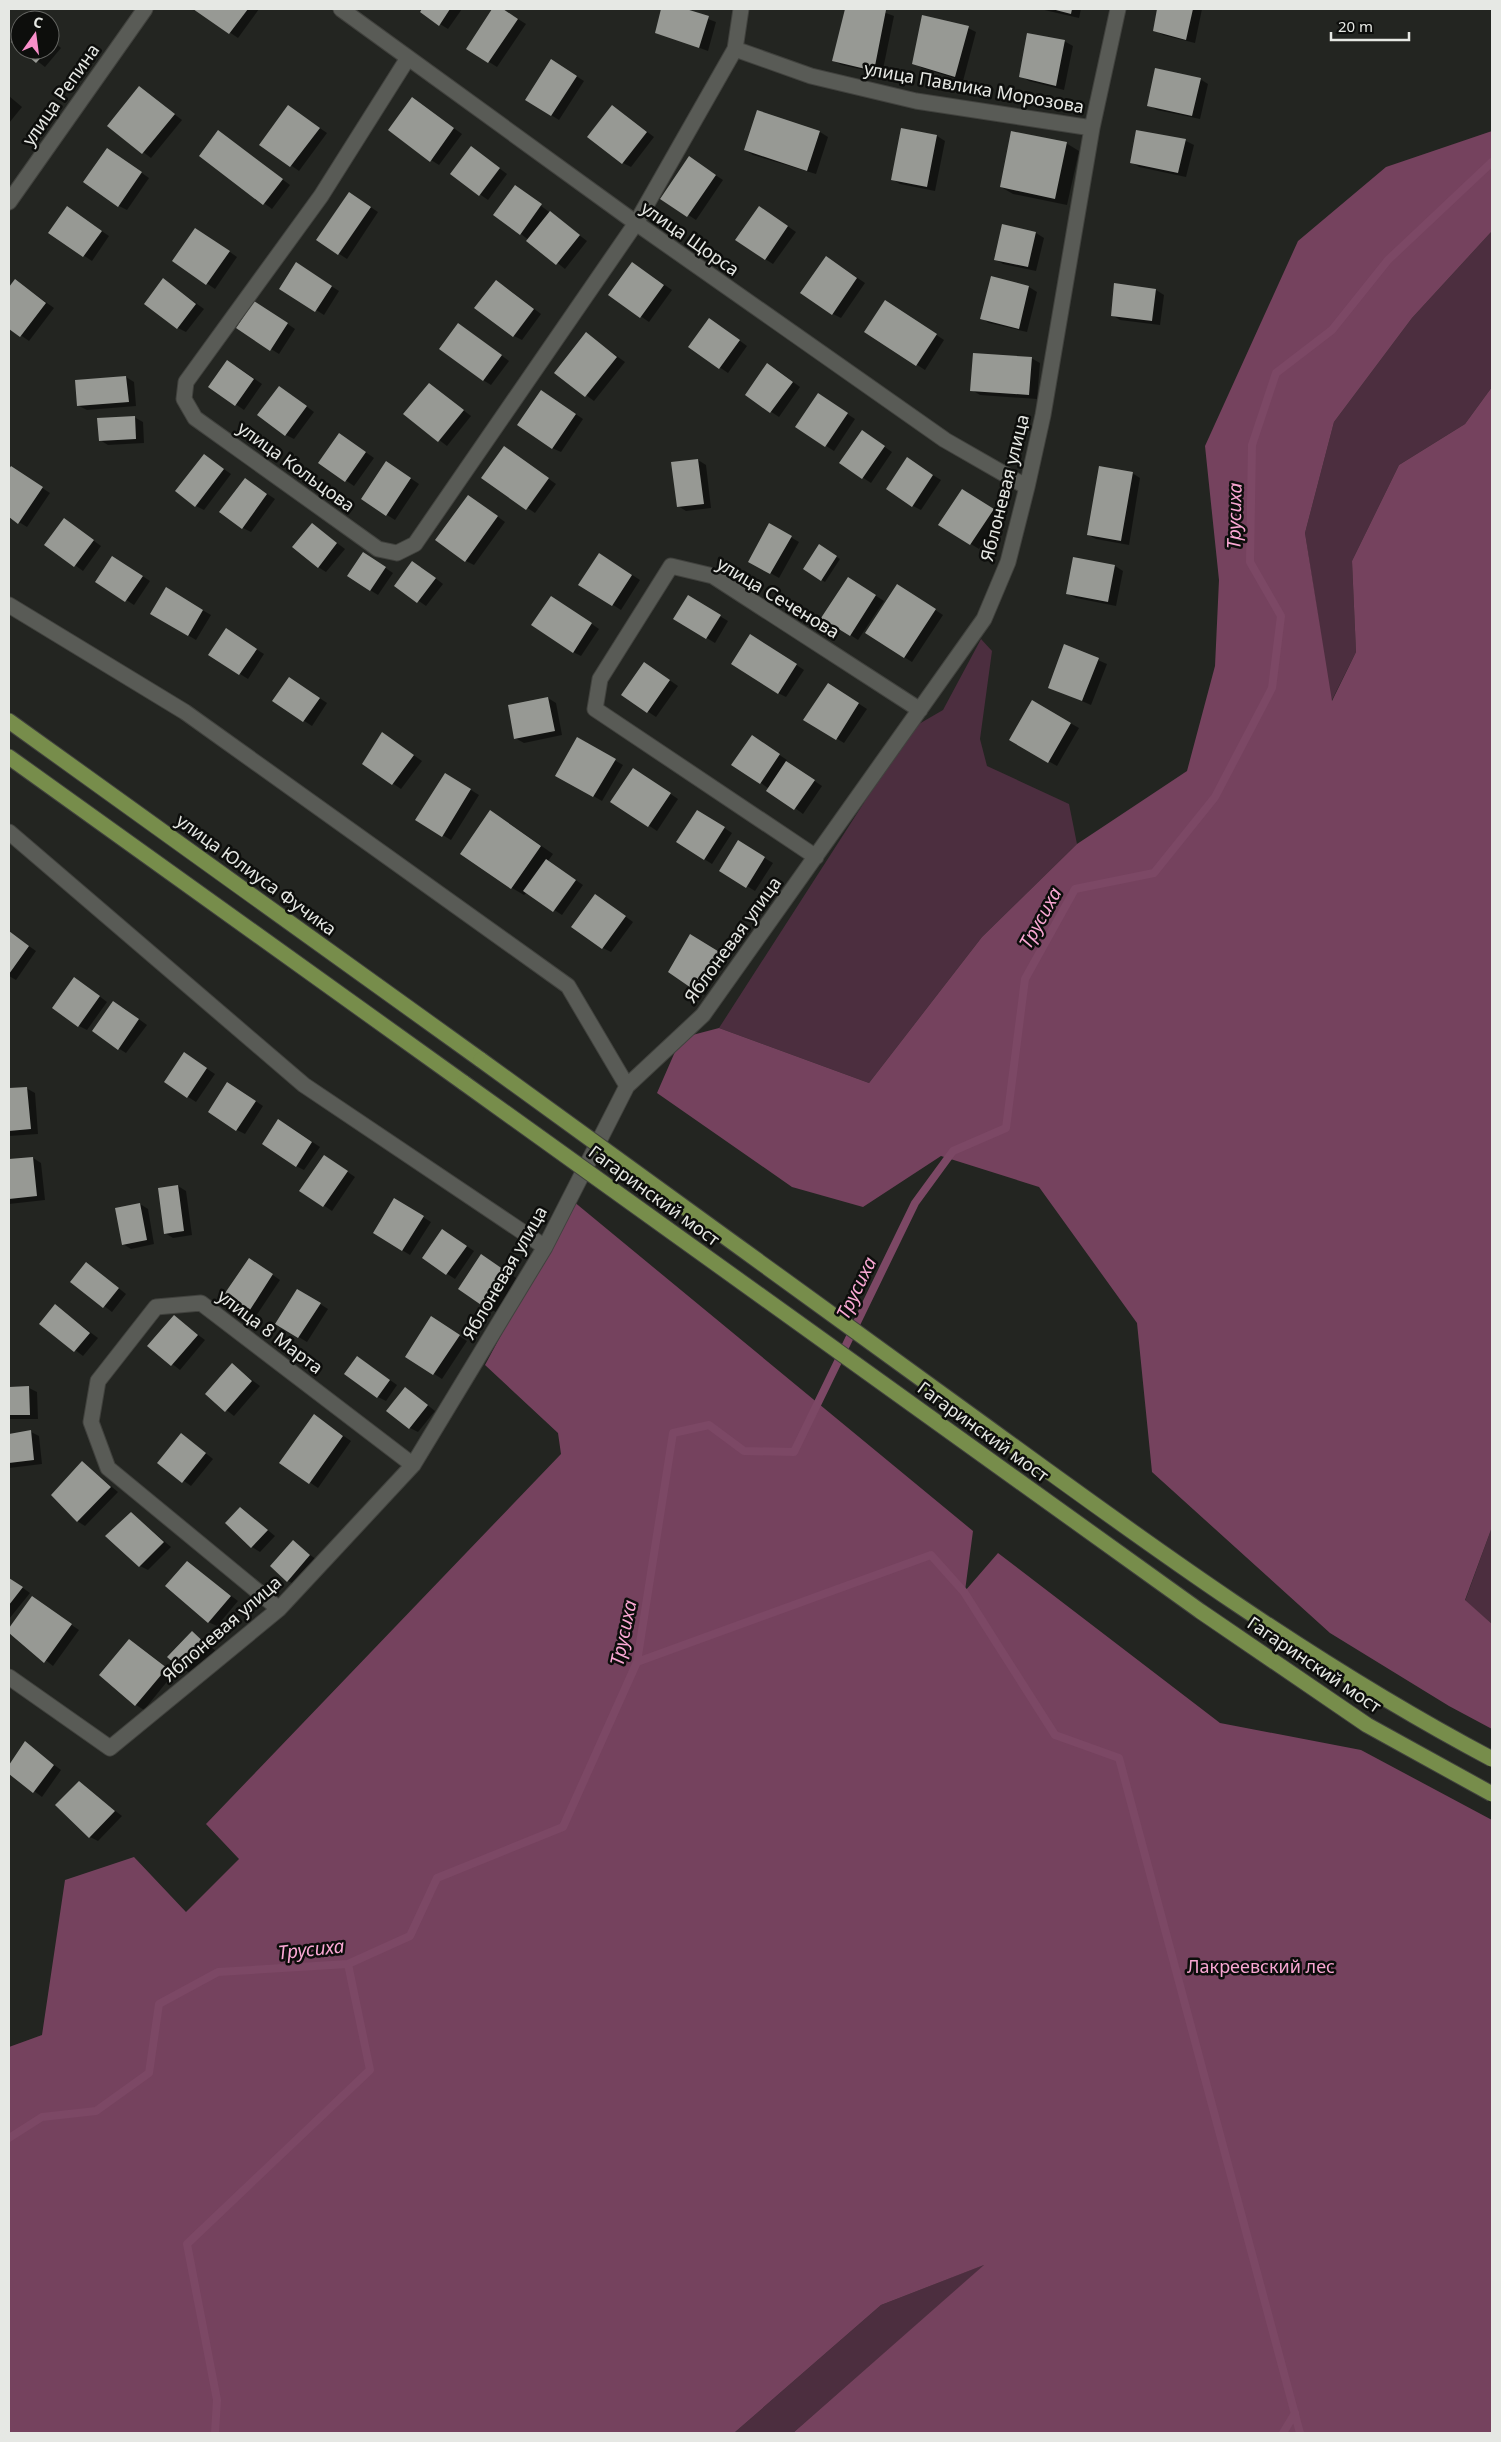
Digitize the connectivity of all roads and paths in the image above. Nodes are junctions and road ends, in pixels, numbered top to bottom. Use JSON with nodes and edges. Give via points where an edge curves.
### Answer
{"nodes":[{"id":1,"x":145,"y":9,"type":"edge"},
{"id":2,"x":341,"y":9,"type":"edge"},
{"id":3,"x":740,"y":9,"type":"edge"},
{"id":4,"x":1118,"y":9,"type":"edge"},
{"id":5,"x":735,"y":49,"type":"junction"},
{"id":6,"x":408,"y":58,"type":"junction"},
{"id":7,"x":1092,"y":128,"type":"junction"},
{"id":8,"x":9,"y":202,"type":"edge"},
{"id":9,"x":636,"y":223,"type":"junction"},
{"id":10,"x":1027,"y":487,"type":"junction"},
{"id":11,"x":9,"y":605,"type":"edge"},
{"id":12,"x":920,"y":710,"type":"junction"},
{"id":13,"x":9,"y":721,"type":"edge"},
{"id":14,"x":9,"y":757,"type":"edge"},
{"id":15,"x":9,"y":832,"type":"edge"},
{"id":16,"x":816,"y":857,"type":"junction"},
{"id":17,"x":481,"y":1060,"type":"joint"},
{"id":18,"x":627,"y":1086,"type":"junction"},
{"id":19,"x":545,"y":1247,"type":"junction"},
{"id":20,"x":412,"y":1465,"type":"junction"},
{"id":21,"x":279,"y":1609,"type":"junction"},
{"id":22,"x":9,"y":1677,"type":"edge"},
{"id":23,"x":1492,"y":1759,"type":"edge"},
{"id":24,"x":1492,"y":1794,"type":"edge"}],
"edges":[{"from":1,"to":8,"type":"street","name":"улица Репина"},
{"from":2,"to":6,"type":"street","name":"улица Щорса"},
{"from":3,"to":5,"type":"street"},
{"from":4,"to":7,"type":"street","name":"Яблоневая улица"},
{"from":5,"to":7,"type":"street","name":"улица Павлика Морозова","via":[[811,76],[916,101]]},
{"from":5,"to":9,"type":"street"},
{"from":6,"to":9,"type":"street","name":"улица Щорса"},
{"from":6,"to":9,"type":"street","name":"улица Кольцова","via":[[322,196],[186,382],[184,399],[195,418],[378,549],[396,553],[415,544]]},
{"from":7,"to":10,"type":"street","name":"Яблоневая улица","via":[[1043,415]]},
{"from":9,"to":10,"type":"street","name":"улица Щорса","via":[[945,440]]},
{"from":10,"to":12,"type":"street","name":"Яблоневая улица","via":[[1008,562],[984,619]]},
{"from":11,"to":18,"type":"street","via":[[185,712],[568,986]]},
{"from":12,"to":16,"type":"street","name":"Яблоневая улица"},
{"from":12,"to":16,"type":"street","name":"улица Сеченова","via":[[713,576],[671,566],[600,679],[595,709]]},
{"from":13,"to":17,"type":"main road","name":"улица Юлиуса Фучика"},
{"from":14,"to":24,"type":"main road","name":"Гагаринский мост","bridge":true,"via":[[1208,1616],[1367,1725]]},
{"from":15,"to":19,"type":"street","via":[[304,1085]]},
{"from":16,"to":18,"type":"street","name":"Яблоневая улица","via":[[703,1015]]},
{"from":17,"to":23,"type":"main road","name":"Гагаринский мост","bridge":true,"via":[[1128,1529],[1338,1670],[1434,1729]]},
{"from":18,"to":19,"type":"street","name":"Яблоневая улица"},
{"from":19,"to":20,"type":"street","name":"Яблоневая улица"},
{"from":20,"to":21,"type":"street","name":"Яблоневая улица"},
{"from":20,"to":21,"type":"street","name":"улица 8 Марта","via":[[201,1303],[156,1307],[98,1381],[91,1422],[108,1468]]},
{"from":21,"to":22,"type":"street","name":"Яблоневая улица","via":[[110,1748]]}]}
